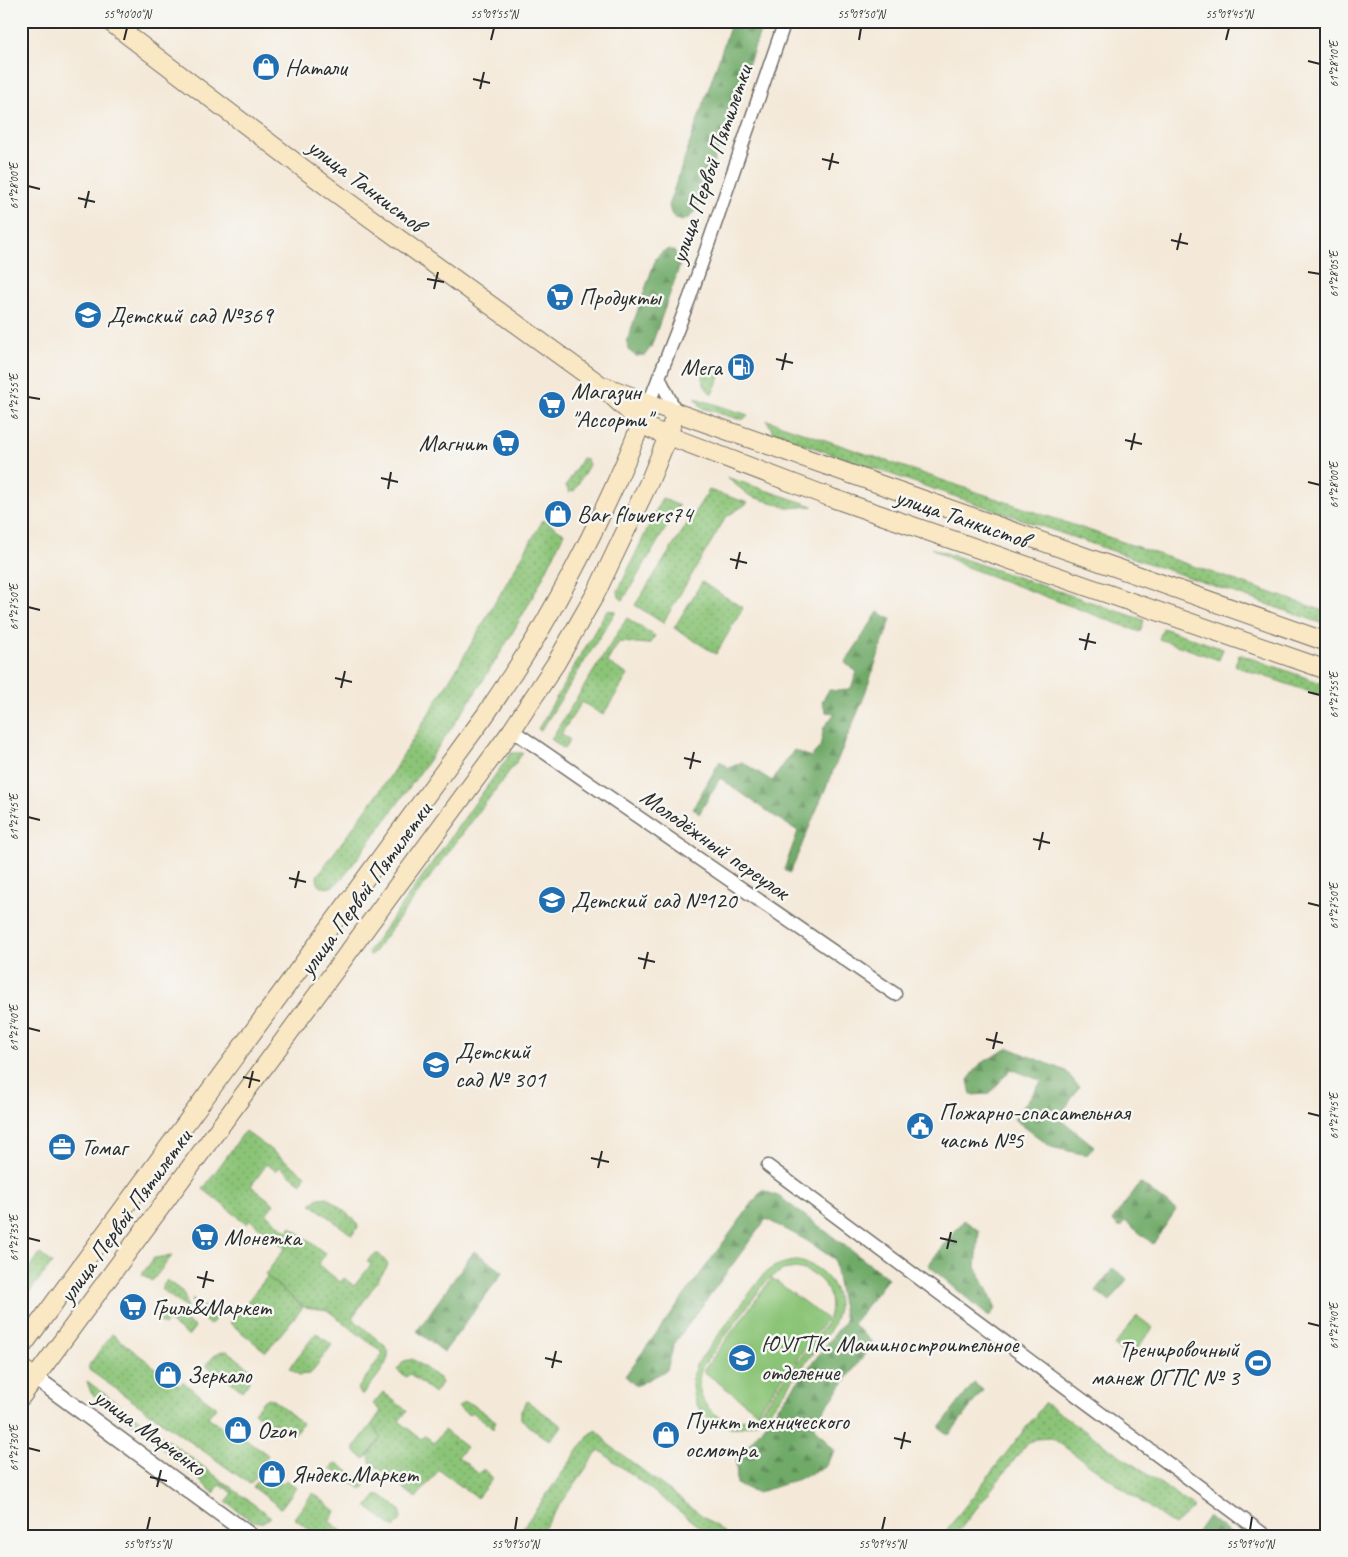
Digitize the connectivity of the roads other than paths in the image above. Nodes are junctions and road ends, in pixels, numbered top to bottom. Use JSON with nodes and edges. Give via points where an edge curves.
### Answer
{"nodes":[{"id":1,"x":108,"y":21,"type":"edge"},
{"id":2,"x":785,"y":21,"type":"edge"},
{"id":3,"x":660,"y":377,"type":"junction"},
{"id":4,"x":598,"y":383,"type":"junction"},
{"id":5,"x":649,"y":403,"type":"junction"},
{"id":6,"x":676,"y":412,"type":"junction"},
{"id":7,"x":641,"y":423,"type":"junction"},
{"id":8,"x":668,"y":436,"type":"junction"},
{"id":9,"x":1327,"y":642,"type":"edge"},
{"id":10,"x":1327,"y":670,"type":"edge"},
{"id":11,"x":512,"y":730,"type":"junction"},
{"id":12,"x":895,"y":994,"type":"dead end"},
{"id":13,"x":768,"y":1166,"type":"dead end"},
{"id":14,"x":21,"y":1348,"type":"edge"},
{"id":15,"x":21,"y":1368,"type":"edge"},
{"id":16,"x":36,"y":1378,"type":"junction"},
{"id":17,"x":21,"y":1398,"type":"edge"},
{"id":18,"x":251,"y":1536,"type":"edge"},
{"id":19,"x":1266,"y":1536,"type":"edge"}],
"edges":[{"from":1,"to":4,"type":"main road","name":"улица Танкистов","via":[[333,191]]},
{"from":2,"to":3,"type":"street","name":"улица Первой Пятилетки"},
{"from":3,"to":5,"type":"street","name":"улица Первой Пятилетки"},
{"from":3,"to":6,"type":"street"},
{"from":4,"to":5,"type":"main road","name":"улица Танкистов"},
{"from":4,"to":7,"type":"main road","name":"улица Танкистов"},
{"from":5,"to":6,"type":"main road","name":"улица Танкистов"},
{"from":5,"to":7,"type":"main road","name":"улица Первой Пятилетки"},
{"from":6,"to":8,"type":"main road","name":"улица Первой Пятилетки"},
{"from":6,"to":9,"type":"main road","name":"улица Танкистов"},
{"from":7,"to":8,"type":"main road","name":"улица Танкистов"},
{"from":7,"to":14,"type":"main road","name":"улица Первой Пятилетки","via":[[577,564],[537,636],[486,714]]},
{"from":8,"to":10,"type":"main road","name":"улица Танкистов","via":[[832,498]]},
{"from":8,"to":11,"type":"main road","name":"улица Первой Пятилетки","via":[[596,593]]},
{"from":11,"to":12,"type":"street","name":"Молодёжный переулок"},
{"from":11,"to":16,"type":"main road","name":"улица Первой Пятилетки"},
{"from":13,"to":19,"type":"street"},
{"from":15,"to":16,"type":"main road","name":"улица Марченко"},
{"from":16,"to":17,"type":"main road","name":"улица Первой Пятилетки"},
{"from":16,"to":18,"type":"street","name":"улица Марченко"}]}
